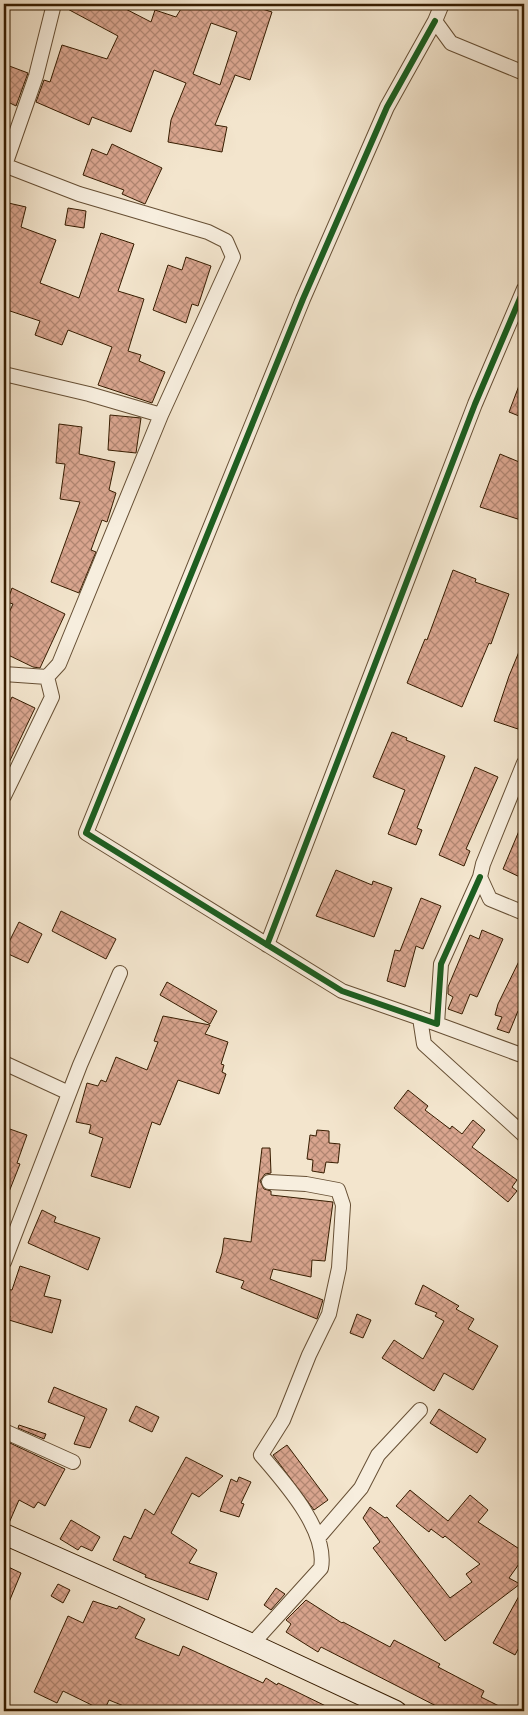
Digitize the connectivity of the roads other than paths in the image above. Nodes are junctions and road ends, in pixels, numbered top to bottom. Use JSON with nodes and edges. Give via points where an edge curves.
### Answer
{"nodes":[{"id":1,"x":54,"y":4,"type":"edge"},
{"id":2,"x":442,"y":4,"type":"edge"},
{"id":3,"x":435,"y":21,"type":"junction"},
{"id":4,"x":524,"y":73,"type":"edge"},
{"id":5,"x":4,"y":165,"type":"edge"},
{"id":6,"x":524,"y":289,"type":"edge"},
{"id":7,"x":4,"y":374,"type":"edge"},
{"id":8,"x":161,"y":415,"type":"junction"},
{"id":9,"x":4,"y":674,"type":"edge"},
{"id":10,"x":47,"y":677,"type":"junction"},
{"id":11,"x":524,"y":764,"type":"edge"},
{"id":12,"x":4,"y":796,"type":"edge"},
{"id":13,"x":480,"y":877,"type":"junction"},
{"id":14,"x":524,"y":914,"type":"edge"},
{"id":15,"x":267,"y":945,"type":"junction"},
{"id":16,"x":120,"y":974,"type":"dead end"},
{"id":17,"x":420,"y":1018,"type":"junction"},
{"id":18,"x":437,"y":1024,"type":"junction"},
{"id":19,"x":524,"y":1056,"type":"edge"},
{"id":20,"x":4,"y":1063,"type":"edge"},
{"id":21,"x":69,"y":1092,"type":"junction"},
{"id":22,"x":524,"y":1135,"type":"edge"},
{"id":23,"x":269,"y":1182,"type":"dead end"},
{"id":24,"x":5,"y":1257,"type":"edge"},
{"id":25,"x":420,"y":1410,"type":"dead end"},
{"id":26,"x":4,"y":1431,"type":"edge"},
{"id":27,"x":73,"y":1462,"type":"dead end"},
{"id":28,"x":4,"y":1534,"type":"edge"},
{"id":29,"x":318,"y":1538,"type":"junction"},
{"id":30,"x":252,"y":1644,"type":"junction"},
{"id":31,"x":396,"y":1711,"type":"edge"}],
"edges":[{"from":1,"to":5,"type":"street","via":[[36,76]]},
{"from":2,"to":3,"type":"street"},
{"from":3,"to":4,"type":"street","via":[[451,43]]},
{"from":3,"to":15,"type":"street","via":[[387,107],[303,299],[86,833]]},
{"from":5,"to":8,"type":"street","via":[[80,194],[208,232],[226,242],[233,257]]},
{"from":6,"to":15,"type":"street","via":[[475,404]]},
{"from":7,"to":8,"type":"street"},
{"from":8,"to":10,"type":"street","via":[[59,664]]},
{"from":9,"to":10,"type":"street"},
{"from":10,"to":12,"type":"street","via":[[52,697]]},
{"from":11,"to":13,"type":"street"},
{"from":13,"to":14,"type":"street","via":[[490,899]]},
{"from":13,"to":18,"type":"street","via":[[441,964]]},
{"from":15,"to":17,"type":"street","via":[[342,991]]},
{"from":16,"to":21,"type":"street"},
{"from":17,"to":18,"type":"street"},
{"from":17,"to":22,"type":"street","via":[[424,1044]]},
{"from":18,"to":19,"type":"street"},
{"from":20,"to":21,"type":"street"},
{"from":21,"to":24,"type":"street"},
{"from":23,"to":29,"type":"street","via":[[338,1190],[343,1205],[338,1268],[329,1314],[282,1420],[261,1455],[292,1491]]},
{"from":25,"to":29,"type":"street","via":[[378,1454],[361,1488]]},
{"from":26,"to":27,"type":"street"},
{"from":28,"to":30,"type":"street"},
{"from":29,"to":30,"type":"street","via":[[323,1558],[320,1568]]},
{"from":30,"to":31,"type":"street"}]}
